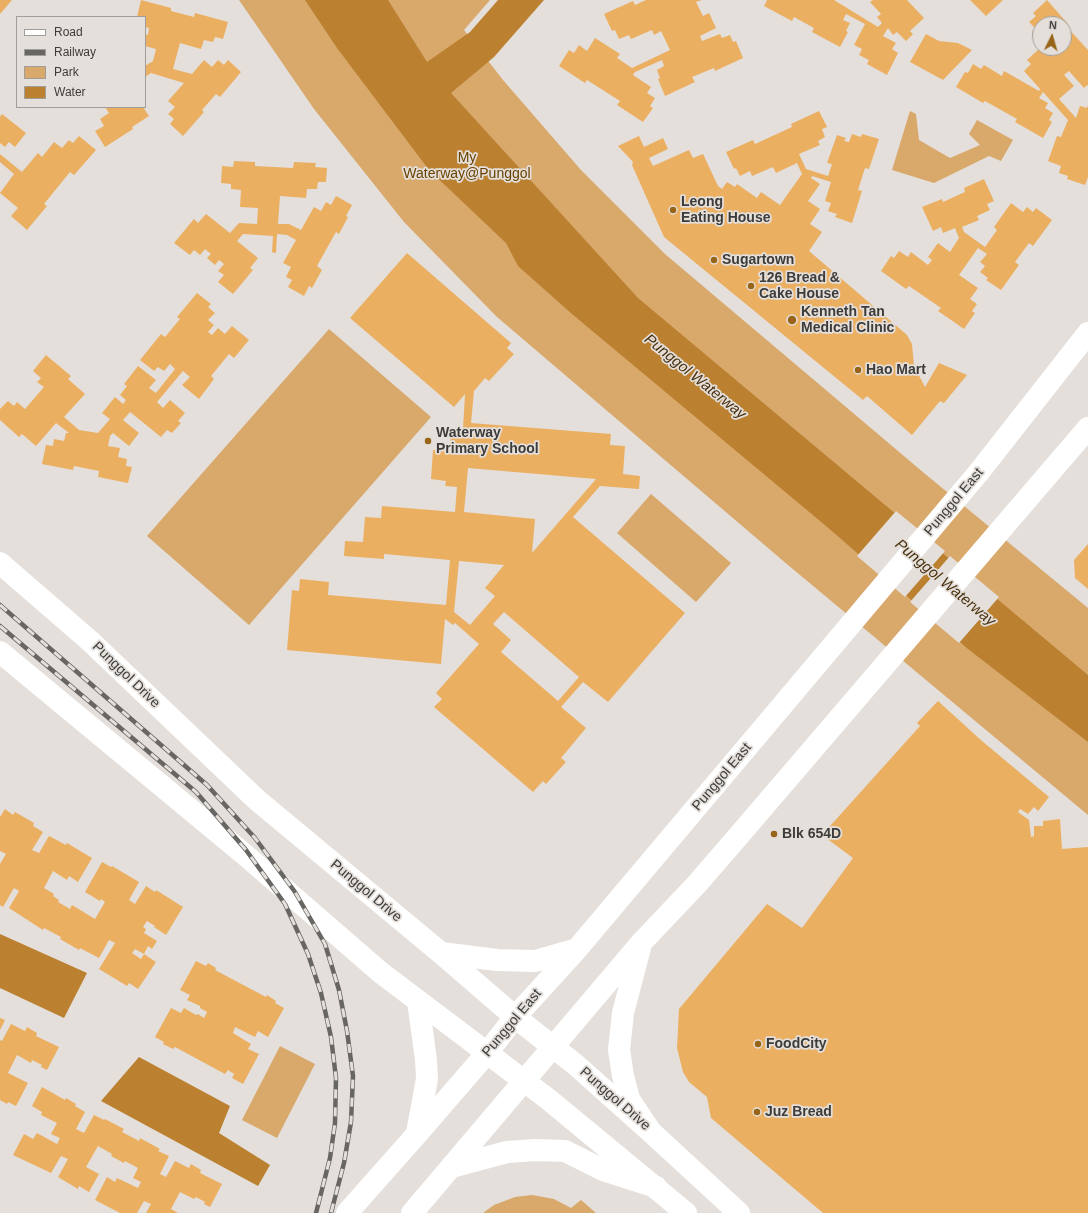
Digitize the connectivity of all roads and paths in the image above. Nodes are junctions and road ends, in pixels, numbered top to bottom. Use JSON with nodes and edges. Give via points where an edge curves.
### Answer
{"nodes":[{"id":1,"x":1088,"y":333,"type":"edge"},
{"id":2,"x":1088,"y":428,"type":"edge"},
{"id":3,"x":0,"y":563,"type":"edge"},
{"id":4,"x":0,"y":652,"type":"edge"},
{"id":5,"x":641,"y":943,"type":"junction"},
{"id":6,"x":577,"y":949,"type":"junction"},
{"id":7,"x":441,"y":953,"type":"junction"},
{"id":8,"x":418,"y":1001,"type":"junction"},
{"id":9,"x":515,"y":1016,"type":"junction"},
{"id":10,"x":553,"y":1047,"type":"junction"},
{"id":11,"x":487,"y":1053,"type":"junction"},
{"id":12,"x":525,"y":1081,"type":"junction"},
{"id":13,"x":651,"y":1132,"type":"junction"},
{"id":14,"x":417,"y":1134,"type":"junction"},
{"id":15,"x":451,"y":1167,"type":"junction"},
{"id":16,"x":656,"y":1187,"type":"junction"},
{"id":17,"x":347,"y":1213,"type":"edge"},
{"id":18,"x":412,"y":1213,"type":"edge"},
{"id":19,"x":686,"y":1213,"type":"edge"},
{"id":20,"x":739,"y":1213,"type":"edge"}],
"edges":[{"from":1,"to":6,"type":"main road","name":"Punggol East","via":[[979,472]]},
{"from":2,"to":5,"type":"main road","via":[[701,879]]},
{"from":3,"to":7,"type":"main road","name":"Punggol Drive","via":[[90,641],[257,800]]},
{"from":4,"to":8,"type":"main road","via":[[244,854],[380,972]]},
{"from":5,"to":10,"type":"main road"},
{"from":5,"to":13,"type":"main road","via":[[623,1013],[618,1050],[629,1099]]},
{"from":6,"to":7,"type":"main road","via":[[535,961],[497,960]]},
{"from":6,"to":9,"type":"main road","name":"Punggol East"},
{"from":7,"to":9,"type":"main road","name":"Punggol Drive"},
{"from":8,"to":11,"type":"main road"},
{"from":8,"to":14,"type":"main road","via":[[427,1079]]},
{"from":9,"to":10,"type":"main road","name":"Punggol Drive"},
{"from":9,"to":11,"type":"main road","name":"Punggol East"},
{"from":10,"to":12,"type":"main road"},
{"from":10,"to":13,"type":"main road","name":"Punggol Drive"},
{"from":11,"to":12,"type":"main road"},
{"from":11,"to":14,"type":"main road","name":"Punggol East"},
{"from":12,"to":15,"type":"main road"},
{"from":12,"to":16,"type":"main road"},
{"from":13,"to":20,"type":"main road","name":"Punggol Drive"},
{"from":14,"to":17,"type":"main road","name":"Punggol East"},
{"from":15,"to":16,"type":"main road","via":[[507,1152],[565,1151],[603,1170]]},
{"from":15,"to":18,"type":"main road"},
{"from":16,"to":19,"type":"main road"}]}
